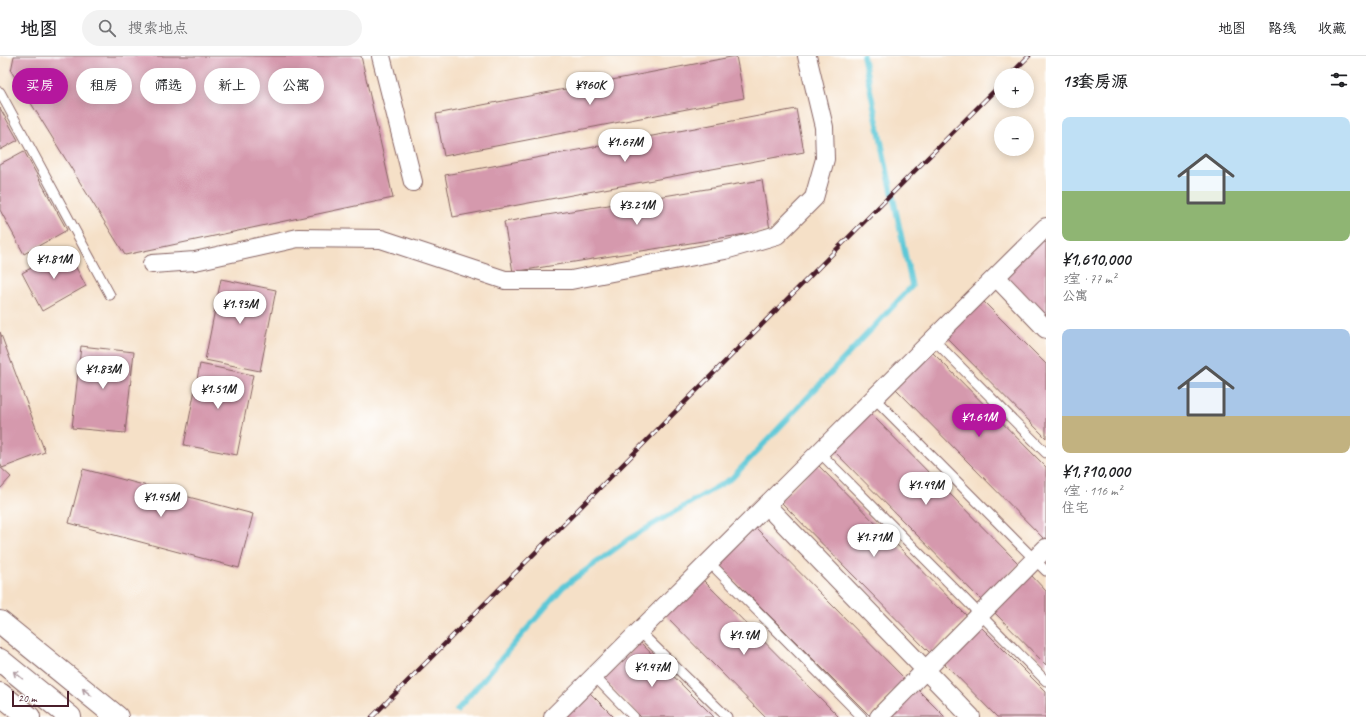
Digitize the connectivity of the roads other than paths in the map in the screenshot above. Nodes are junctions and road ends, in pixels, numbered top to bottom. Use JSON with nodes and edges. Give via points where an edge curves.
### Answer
{"nodes":[{"id":1,"x":381,"y":56,"type":"edge"},
{"id":2,"x":807,"y":56,"type":"edge"},
{"id":3,"x":0,"y":92,"type":"edge"},
{"id":4,"x":413,"y":182,"type":"dead end"},
{"id":5,"x":1046,"y":227,"type":"edge"},
{"id":6,"x":152,"y":264,"type":"dead end"},
{"id":7,"x":996,"y":277,"type":"junction"},
{"id":8,"x":110,"y":295,"type":"dead end"},
{"id":9,"x":1046,"y":329,"type":"edge"},
{"id":10,"x":933,"y":339,"type":"junction"},
{"id":11,"x":874,"y":398,"type":"junction"},
{"id":12,"x":819,"y":452,"type":"junction"},
{"id":13,"x":1046,"y":453,"type":"edge"},
{"id":14,"x":766,"y":505,"type":"junction"},
{"id":15,"x":1042,"y":559,"type":"edge"},
{"id":16,"x":709,"y":562,"type":"junction"},
{"id":17,"x":980,"y":614,"type":"junction"},
{"id":18,"x":0,"y":622,"type":"edge"},
{"id":19,"x":639,"y":631,"type":"junction"},
{"id":20,"x":0,"y":660,"type":"edge"},
{"id":21,"x":925,"y":670,"type":"junction"},
{"id":22,"x":594,"y":676,"type":"junction"},
{"id":23,"x":1046,"y":681,"type":"edge"},
{"id":24,"x":0,"y":694,"type":"edge"},
{"id":25,"x":29,"y":717,"type":"edge"},
{"id":26,"x":70,"y":717,"type":"edge"},
{"id":27,"x":117,"y":717,"type":"edge"},
{"id":28,"x":553,"y":717,"type":"edge"},
{"id":29,"x":634,"y":717,"type":"edge"},
{"id":30,"x":727,"y":717,"type":"edge"},
{"id":31,"x":862,"y":717,"type":"edge"},
{"id":32,"x":879,"y":717,"type":"edge"},
{"id":33,"x":971,"y":717,"type":"edge"}],
"edges":[{"from":1,"to":4,"type":"street"},
{"from":2,"to":6,"type":"street","via":[[824,127],[825,159],[814,198],[777,235],[725,250],[571,280],[505,280],[381,239],[298,238],[195,261]]},
{"from":3,"to":8,"type":"lane"},
{"from":5,"to":7,"type":"street"},
{"from":7,"to":9,"type":"street"},
{"from":7,"to":10,"type":"street"},
{"from":10,"to":11,"type":"street"},
{"from":10,"to":13,"type":"lane"},
{"from":11,"to":12,"type":"street"},
{"from":11,"to":15,"type":"lane"},
{"from":12,"to":14,"type":"street"},
{"from":12,"to":17,"type":"lane"},
{"from":14,"to":16,"type":"street"},
{"from":14,"to":21,"type":"street"},
{"from":15,"to":17,"type":"street"},
{"from":16,"to":19,"type":"street"},
{"from":16,"to":31,"type":"lane"},
{"from":17,"to":21,"type":"street"},
{"from":17,"to":23,"type":"lane"},
{"from":27,"to":18,"type":"street","one_way":true},
{"from":19,"to":22,"type":"street"},
{"from":19,"to":30,"type":"lane"},
{"from":26,"to":20,"type":"street","one_way":true},
{"from":21,"to":32,"type":"street"},
{"from":21,"to":33,"type":"street"},
{"from":22,"to":28,"type":"street"},
{"from":22,"to":29,"type":"lane"},
{"from":24,"to":25,"type":"street"}]}
